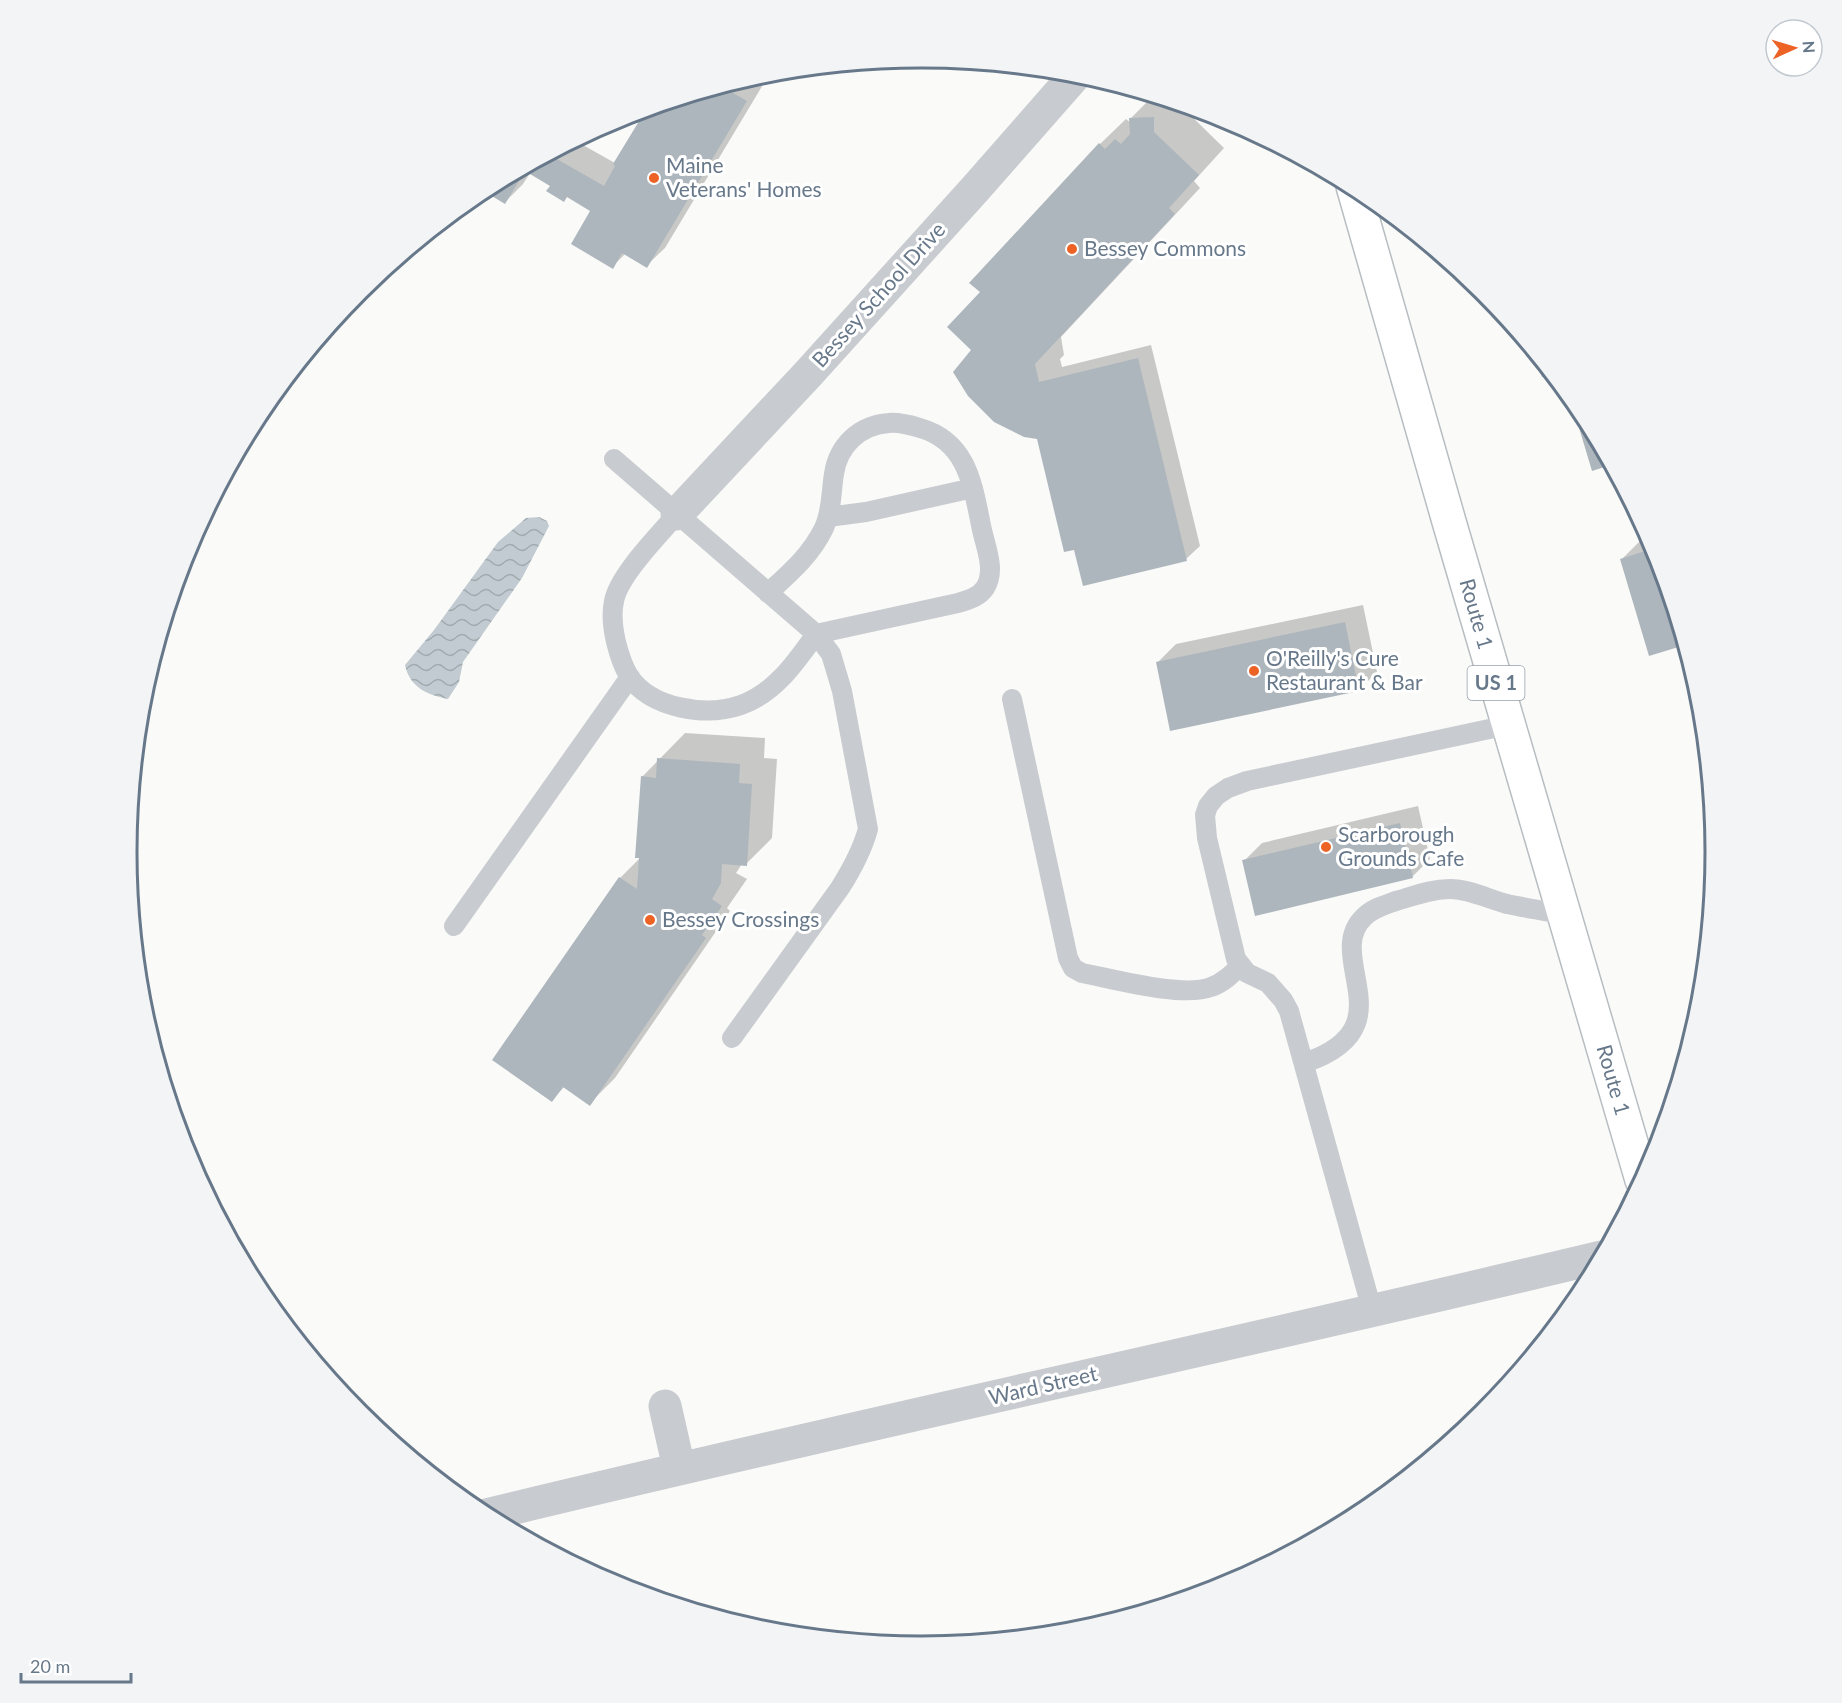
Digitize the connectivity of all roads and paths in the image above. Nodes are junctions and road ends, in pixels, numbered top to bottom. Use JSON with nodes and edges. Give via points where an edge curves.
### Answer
{"nodes":[{"id":1,"x":1069,"y":82,"type":"edge"},
{"id":2,"x":1357,"y":200,"type":"edge"},
{"id":3,"x":614,"y":459,"type":"dead end"},
{"id":4,"x":973,"y":488,"type":"junction"},
{"id":5,"x":677,"y":514,"type":"junction"},
{"id":6,"x":828,"y":517,"type":"junction"},
{"id":7,"x":768,"y":593,"type":"junction"},
{"id":8,"x":816,"y":634,"type":"junction"},
{"id":9,"x":630,"y":677,"type":"junction"},
{"id":10,"x":1012,"y":699,"type":"dead end"},
{"id":11,"x":1508,"y":725,"type":"junction"},
{"id":12,"x":1565,"y":915,"type":"junction"},
{"id":13,"x":454,"y":926,"type":"dead end"},
{"id":14,"x":1241,"y":965,"type":"junction"},
{"id":15,"x":732,"y":1038,"type":"dead end"},
{"id":16,"x":1304,"y":1063,"type":"junction"},
{"id":17,"x":1638,"y":1167,"type":"edge"},
{"id":18,"x":1590,"y":1259,"type":"edge"},
{"id":19,"x":1372,"y":1310,"type":"junction"},
{"id":20,"x":665,"y":1406,"type":"dead end"},
{"id":21,"x":680,"y":1468,"type":"junction"},
{"id":22,"x":499,"y":1512,"type":"edge"}],
"edges":[{"from":1,"to":5,"type":"street","name":"Bessey School Drive"},
{"from":2,"to":11,"type":"main road","name":"Route 1","number":"US 1"},
{"from":3,"to":5,"type":"lane"},
{"from":4,"to":6,"type":"lane"},
{"from":4,"to":6,"type":"lane","via":[[954,447],[928,430],[889,423],[860,431],[839,454]]},
{"from":4,"to":8,"type":"lane","via":[[991,571],[985,588],[974,598]]},
{"from":5,"to":7,"type":"lane"},
{"from":5,"to":9,"type":"lane","via":[[634,566],[614,601],[615,637],[620,659]]},
{"from":6,"to":7,"type":"lane","via":[[814,547]]},
{"from":7,"to":8,"type":"lane"},
{"from":8,"to":9,"type":"lane","via":[[787,673],[741,705],[687,709],[654,697]]},
{"from":8,"to":15,"type":"lane","via":[[831,654],[842,691],[868,829],[854,866],[840,888]]},
{"from":9,"to":13,"type":"lane"},
{"from":10,"to":14,"type":"lane","via":[[1073,968],[1082,973],[1187,991],[1211,988]]},
{"from":11,"to":12,"type":"main road","name":"Route 1","number":"US 1"},
{"from":11,"to":14,"type":"lane","via":[[1247,782],[1215,796],[1208,806],[1205,825],[1236,959]]},
{"from":12,"to":16,"type":"lane","via":[[1451,889],[1434,889],[1380,906],[1364,917],[1352,942],[1359,1005],[1353,1028],[1332,1052]]},
{"from":12,"to":17,"type":"main road","name":"Route 1","number":"US 1"},
{"from":14,"to":16,"type":"lane","via":[[1247,973],[1268,983],[1283,1000]]},
{"from":16,"to":19,"type":"lane"},
{"from":18,"to":19,"type":"street","name":"Ward Street"},
{"from":19,"to":21,"type":"street","name":"Ward Street"},
{"from":20,"to":21,"type":"street"},
{"from":21,"to":22,"type":"street","name":"Ward Street"}]}
